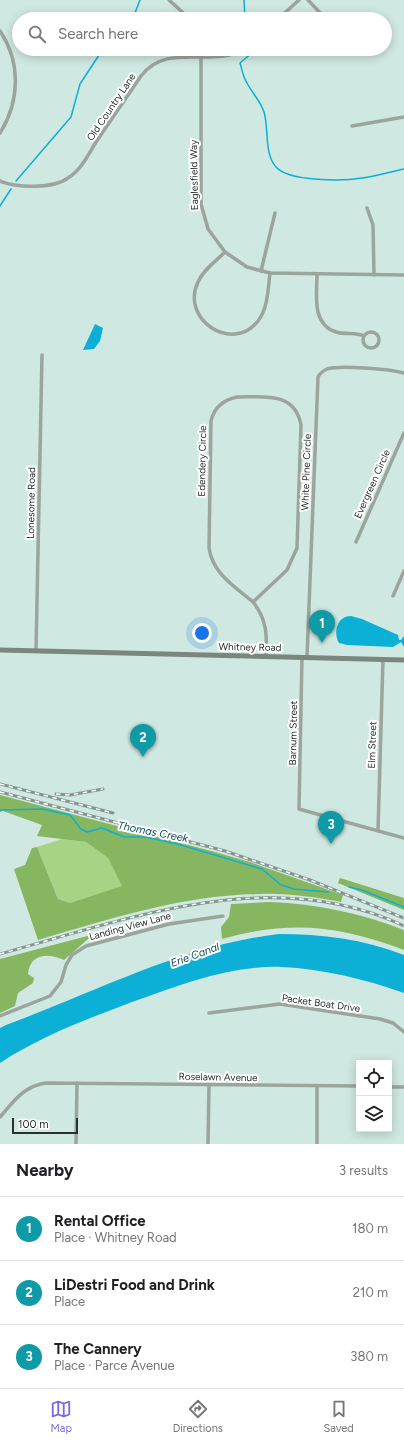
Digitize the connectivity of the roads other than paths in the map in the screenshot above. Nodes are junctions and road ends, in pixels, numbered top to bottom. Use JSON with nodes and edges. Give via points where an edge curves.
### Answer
{"nodes":[{"id":1,"x":169,"y":0,"type":"edge"},
{"id":2,"x":299,"y":0,"type":"edge"},
{"id":3,"x":308,"y":0,"type":"edge"},
{"id":4,"x":182,"y":12,"type":"edge"},
{"id":5,"x":286,"y":12,"type":"edge"},
{"id":6,"x":319,"y":12,"type":"edge"},
{"id":7,"x":0,"y":31,"type":"edge"},
{"id":8,"x":225,"y":56,"type":"edge"},
{"id":9,"x":202,"y":57,"type":"junction"},
{"id":10,"x":404,"y":117,"type":"edge"},
{"id":11,"x":352,"y":126,"type":"dead end"},
{"id":12,"x":0,"y":133,"type":"edge"},
{"id":13,"x":0,"y":181,"type":"edge"},
{"id":14,"x":367,"y":208,"type":"dead end"},
{"id":15,"x":275,"y":213,"type":"dead end"},
{"id":16,"x":224,"y":252,"type":"junction"},
{"id":17,"x":261,"y":272,"type":"junction"},
{"id":18,"x":270,"y":273,"type":"junction"},
{"id":19,"x":317,"y":274,"type":"junction"},
{"id":20,"x":374,"y":275,"type":"junction"},
{"id":21,"x":404,"y":275,"type":"edge"},
{"id":22,"x":364,"y":336,"type":"junction"},
{"id":23,"x":42,"y":355,"type":"dead end"},
{"id":24,"x":404,"y":372,"type":"edge"},
{"id":25,"x":404,"y":433,"type":"edge"},
{"id":26,"x":356,"y":542,"type":"dead end"},
{"id":27,"x":404,"y":571,"type":"edge"},
{"id":28,"x":393,"y":596,"type":"dead end"},
{"id":29,"x":253,"y":602,"type":"junction"},
{"id":30,"x":0,"y":650,"type":"edge"},
{"id":31,"x":36,"y":651,"type":"junction"},
{"id":32,"x":266,"y":656,"type":"junction"},
{"id":33,"x":304,"y":657,"type":"junction"},
{"id":34,"x":383,"y":659,"type":"junction"},
{"id":35,"x":404,"y":660,"type":"edge"},
{"id":36,"x":378,"y":831,"type":"junction"},
{"id":37,"x":404,"y":838,"type":"edge"},
{"id":38,"x":223,"y":916,"type":"dead end"},
{"id":39,"x":209,"y":1013,"type":"dead end"},
{"id":40,"x":0,"y":1016,"type":"edge"},
{"id":41,"x":404,"y":1032,"type":"edge"},
{"id":42,"x":77,"y":1083,"type":"junction"},
{"id":43,"x":209,"y":1085,"type":"junction"},
{"id":44,"x":317,"y":1086,"type":"junction"},
{"id":45,"x":356,"y":1086,"type":"edge"},
{"id":46,"x":392,"y":1086,"type":"edge"},
{"id":47,"x":404,"y":1087,"type":"edge"},
{"id":48,"x":0,"y":1117,"type":"edge"},
{"id":49,"x":76,"y":1144,"type":"edge"},
{"id":50,"x":208,"y":1144,"type":"edge"},
{"id":51,"x":317,"y":1144,"type":"edge"}],
"edges":[{"from":1,"to":4,"type":"street"},
{"from":2,"to":5,"type":"street"},
{"from":3,"to":6,"type":"street"},
{"from":7,"to":12,"type":"street","via":[[11,52],[16,83],[12,108]]},
{"from":8,"to":9,"type":"street","name":"Old Country Lane"},
{"from":9,"to":13,"type":"street","name":"Old Country Lane","via":[[166,58],[146,70],[78,169],[65,181],[46,185],[18,185]]},
{"from":9,"to":16,"type":"street","name":"Eaglesfield Way","via":[[200,204],[208,229]]},
{"from":10,"to":11,"type":"street"},
{"from":14,"to":20,"type":"street","via":[[373,225]]},
{"from":15,"to":17,"type":"street"},
{"from":16,"to":17,"type":"street","name":"Eaglesfield Way","via":[[239,263]]},
{"from":16,"to":18,"type":"street","via":[[203,274],[195,292],[197,311],[204,323],[212,329],[222,333],[236,333],[255,324],[265,307]]},
{"from":17,"to":18,"type":"street","name":"Eaglesfield Way"},
{"from":18,"to":19,"type":"street","name":"Eaglesfield Way"},
{"from":19,"to":20,"type":"street","name":"Eaglesfield Way"},
{"from":19,"to":22,"type":"street","via":[[318,311],[324,324],[337,332]]},
{"from":20,"to":21,"type":"street","name":"Eaglesfield Way"},
{"from":22,"to":22,"type":"street","via":[[365,345],[370,348],[377,345],[379,338],[376,333],[371,332]]},
{"from":23,"to":31,"type":"street","name":"Lonesome Road"},
{"from":24,"to":33,"type":"street","name":"White Pine Circle","via":[[330,369],[323,371],[318,377]]},
{"from":25,"to":26,"type":"street","name":"Evergreen Circle"},
{"from":27,"to":28,"type":"street"},
{"from":29,"to":29,"type":"street","name":"Edendery Circle","via":[[287,570],[297,548],[301,425],[296,410],[285,400],[274,397],[237,397],[221,404],[211,421],[209,548],[213,564],[220,573]]},
{"from":29,"to":32,"type":"street","name":"Edendery Circle","via":[[265,624]]},
{"from":30,"to":31,"type":"main road","name":"Whitney Road"},
{"from":31,"to":32,"type":"main road","name":"Whitney Road"},
{"from":32,"to":33,"type":"main road","name":"Whitney Road"},
{"from":33,"to":34,"type":"main road","name":"Whitney Road"},
{"from":33,"to":36,"type":"street","name":"Barnum Street","via":[[299,808]]},
{"from":34,"to":35,"type":"main road","name":"Whitney Road"},
{"from":34,"to":36,"type":"street","name":"Elm Street"},
{"from":36,"to":37,"type":"street"},
{"from":38,"to":40,"type":"street","name":"Landing View Lane","via":[[169,924],[86,946],[72,955],[61,982],[50,996]]},
{"from":39,"to":41,"type":"street","name":"Packet Boat Drive","via":[[280,1004],[380,1019],[393,1023]]},
{"from":42,"to":43,"type":"street","name":"Roselawn Avenue"},
{"from":42,"to":48,"type":"street","name":"Roselawn Avenue","via":[[46,1083],[31,1087],[17,1097]]},
{"from":42,"to":49,"type":"street"},
{"from":43,"to":44,"type":"street","name":"Roselawn Avenue"},
{"from":43,"to":50,"type":"street"},
{"from":44,"to":45,"type":"street","name":"Roselawn Avenue"},
{"from":44,"to":51,"type":"street"},
{"from":46,"to":47,"type":"street"}]}
